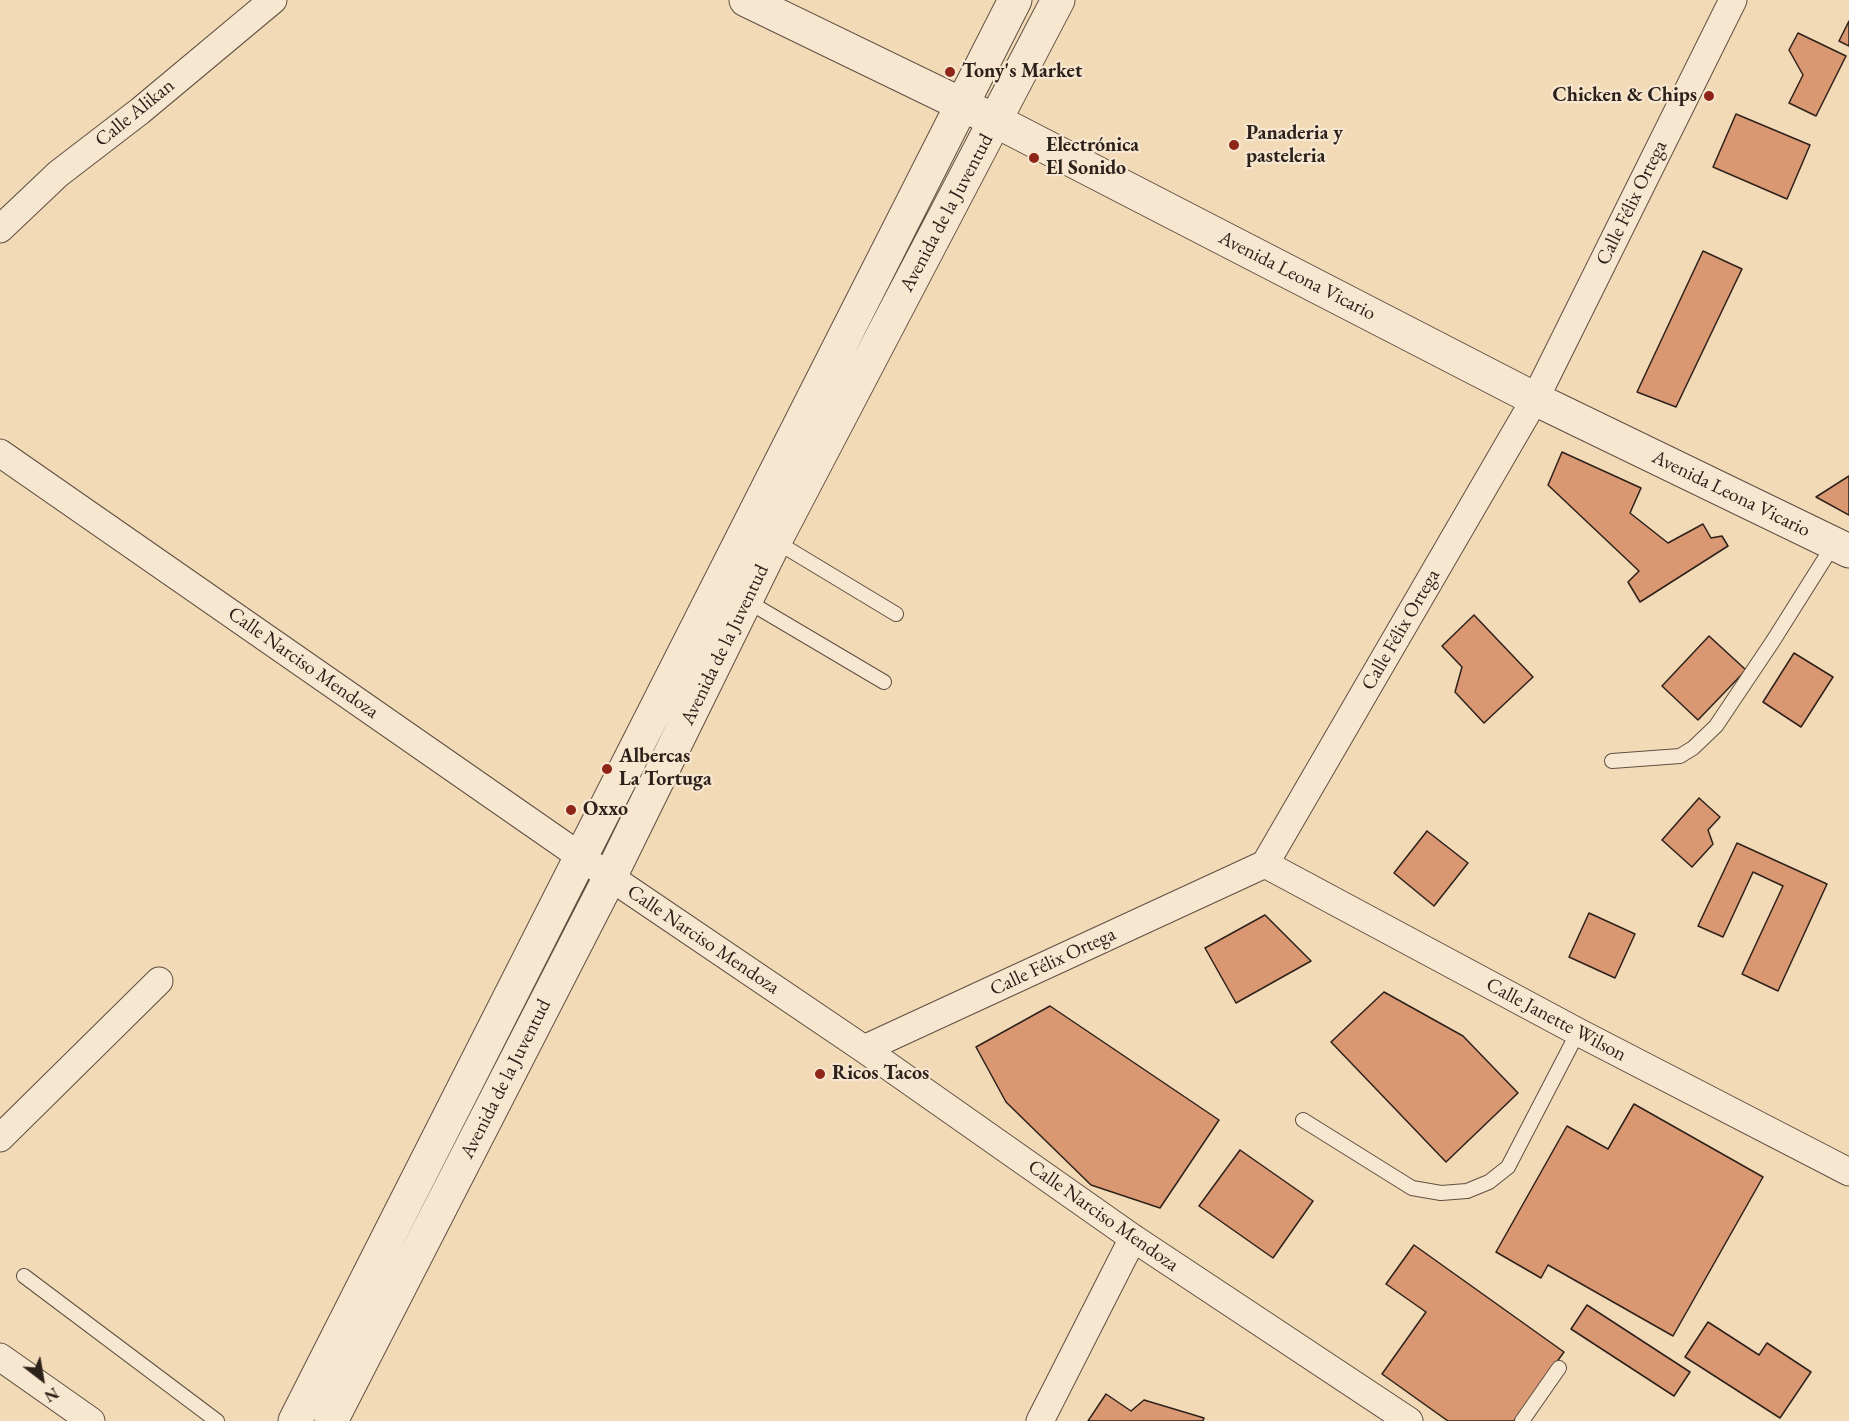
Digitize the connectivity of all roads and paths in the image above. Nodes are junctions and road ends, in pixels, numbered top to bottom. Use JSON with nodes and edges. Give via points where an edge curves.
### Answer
{"nodes":[{"id":1,"x":273,"y":0,"type":"edge"},
{"id":2,"x":746,"y":0,"type":"edge"},
{"id":3,"x":1015,"y":0,"type":"edge"},
{"id":4,"x":1058,"y":0,"type":"edge"},
{"id":5,"x":1733,"y":0,"type":"edge"},
{"id":6,"x":962,"y":104,"type":"junction"},
{"id":7,"x":996,"y":121,"type":"junction"},
{"id":8,"x":0,"y":229,"type":"edge"},
{"id":9,"x":1535,"y":399,"type":"junction"},
{"id":10,"x":0,"y":453,"type":"edge"},
{"id":11,"x":775,"y":541,"type":"junction"},
{"id":12,"x":1842,"y":547,"type":"edge"},
{"id":13,"x":747,"y":601,"type":"junction"},
{"id":14,"x":896,"y":614,"type":"dead end"},
{"id":15,"x":884,"y":682,"type":"dead end"},
{"id":16,"x":1612,"y":760,"type":"dead end"},
{"id":17,"x":580,"y":856,"type":"junction"},
{"id":18,"x":1265,"y":864,"type":"junction"},
{"id":19,"x":610,"y":877,"type":"junction"},
{"id":20,"x":159,"y":981,"type":"dead end"},
{"id":21,"x":1578,"y":1032,"type":"junction"},
{"id":22,"x":864,"y":1049,"type":"junction"},
{"id":23,"x":1303,"y":1120,"type":"dead end"},
{"id":24,"x":0,"y":1138,"type":"edge"},
{"id":25,"x":1849,"y":1172,"type":"edge"},
{"id":26,"x":1133,"y":1238,"type":"junction"},
{"id":27,"x":24,"y":1276,"type":"dead end"},
{"id":28,"x":0,"y":1357,"type":"edge"},
{"id":29,"x":1559,"y":1368,"type":"dead end"},
{"id":30,"x":91,"y":1421,"type":"edge"},
{"id":31,"x":217,"y":1421,"type":"edge"},
{"id":32,"x":295,"y":1421,"type":"edge"},
{"id":33,"x":331,"y":1421,"type":"edge"},
{"id":34,"x":1040,"y":1421,"type":"edge"},
{"id":35,"x":1409,"y":1421,"type":"edge"},
{"id":36,"x":1522,"y":1421,"type":"edge"}],
"edges":[{"from":1,"to":8,"type":"street","name":"Calle Alikan","via":[[58,174]]},
{"from":2,"to":6,"type":"street","name":"Avenida Leona Vicario"},
{"from":3,"to":6,"type":"street","name":"Avenida de la Juventud"},
{"from":4,"to":7,"type":"street","name":"Avenida de la Juventud"},
{"from":5,"to":9,"type":"street","name":"Calle Félix Ortega"},
{"from":6,"to":7,"type":"street","name":"Avenida Leona Vicario"},
{"from":6,"to":17,"type":"street","name":"Avenida de la Juventud"},
{"from":7,"to":9,"type":"street","name":"Avenida Leona Vicario"},
{"from":7,"to":11,"type":"street","name":"Avenida de la Juventud"},
{"from":9,"to":12,"type":"street","name":"Avenida Leona Vicario"},
{"from":9,"to":18,"type":"street","name":"Calle Félix Ortega"},
{"from":10,"to":17,"type":"street","name":"Calle Narciso Mendoza"},
{"from":11,"to":13,"type":"street","name":"Avenida de la Juventud"},
{"from":11,"to":14,"type":"lane"},
{"from":12,"to":16,"type":"lane","via":[[1716,726],[1694,748],[1680,756]]},
{"from":13,"to":15,"type":"lane"},
{"from":13,"to":19,"type":"street","name":"Avenida de la Juventud"},
{"from":17,"to":19,"type":"street","name":"Calle Narciso Mendoza"},
{"from":17,"to":32,"type":"street","name":"Avenida de la Juventud"},
{"from":18,"to":21,"type":"street","name":"Calle Janette Wilson"},
{"from":18,"to":22,"type":"street","name":"Calle Félix Ortega"},
{"from":19,"to":22,"type":"street","name":"Calle Narciso Mendoza"},
{"from":19,"to":33,"type":"street","name":"Avenida de la Juventud"},
{"from":20,"to":24,"type":"street"},
{"from":21,"to":23,"type":"lane","via":[[1508,1167],[1489,1182],[1467,1191],[1441,1193],[1412,1188]]},
{"from":21,"to":25,"type":"street","name":"Calle Janette Wilson"},
{"from":22,"to":26,"type":"street","name":"Calle Narciso Mendoza"},
{"from":26,"to":34,"type":"street"},
{"from":26,"to":35,"type":"street","name":"Calle Narciso Mendoza"},
{"from":27,"to":31,"type":"lane"},
{"from":28,"to":30,"type":"street"},
{"from":29,"to":36,"type":"lane"}]}
